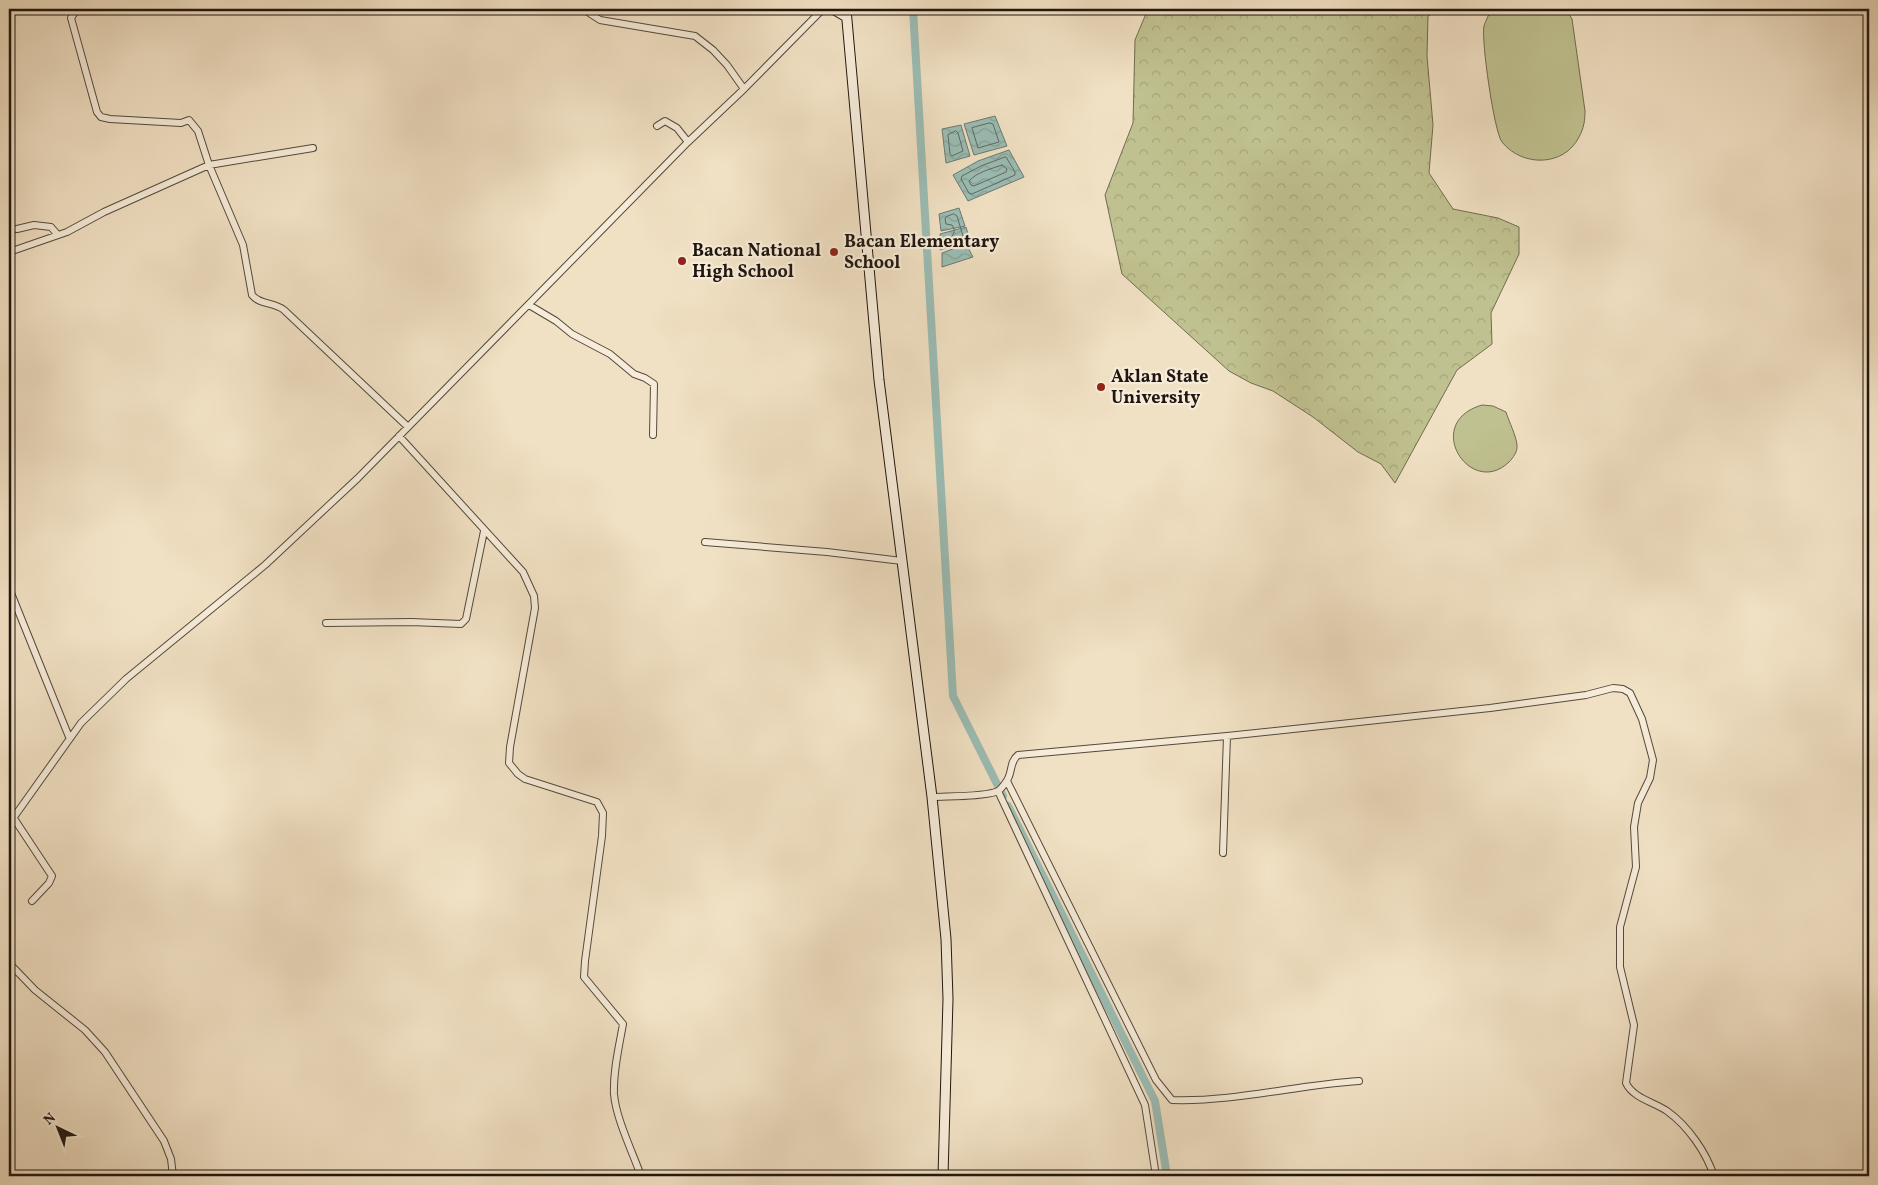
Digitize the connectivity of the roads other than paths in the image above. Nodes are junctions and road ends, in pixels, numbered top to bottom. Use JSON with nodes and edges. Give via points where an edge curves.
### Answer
{"nodes":[{"id":1,"x":77,"y":9,"type":"edge"},
{"id":2,"x":583,"y":9,"type":"edge"},
{"id":3,"x":823,"y":9,"type":"edge"},
{"id":4,"x":833,"y":9,"type":"edge"},
{"id":5,"x":846,"y":12,"type":"edge"},
{"id":6,"x":744,"y":89,"type":"junction"},
{"id":7,"x":656,"y":126,"type":"dead end"},
{"id":8,"x":688,"y":142,"type":"junction"},
{"id":9,"x":313,"y":148,"type":"dead end"},
{"id":10,"x":209,"y":166,"type":"junction"},
{"id":11,"x":17,"y":228,"type":"dead end"},
{"id":12,"x":57,"y":234,"type":"junction"},
{"id":13,"x":15,"y":250,"type":"dead end"},
{"id":14,"x":529,"y":304,"type":"junction"},
{"id":15,"x":408,"y":427,"type":"junction"},
{"id":16,"x":653,"y":435,"type":"dead end"},
{"id":17,"x":399,"y":436,"type":"junction"},
{"id":18,"x":484,"y":531,"type":"junction"},
{"id":19,"x":705,"y":542,"type":"dead end"},
{"id":20,"x":902,"y":561,"type":"junction"},
{"id":21,"x":9,"y":588,"type":"edge"},
{"id":22,"x":326,"y":622,"type":"dead end"},
{"id":23,"x":1227,"y":736,"type":"junction"},
{"id":24,"x":69,"y":738,"type":"junction"},
{"id":25,"x":1007,"y":781,"type":"junction"},
{"id":26,"x":1000,"y":790,"type":"junction"},
{"id":27,"x":932,"y":798,"type":"junction"},
{"id":28,"x":13,"y":817,"type":"junction"},
{"id":29,"x":9,"y":824,"type":"edge"},
{"id":30,"x":1223,"y":853,"type":"dead end"},
{"id":31,"x":32,"y":901,"type":"dead end"},
{"id":32,"x":9,"y":963,"type":"edge"},
{"id":33,"x":1359,"y":1081,"type":"dead end"},
{"id":34,"x":173,"y":1176,"type":"edge"},
{"id":35,"x":641,"y":1176,"type":"edge"},
{"id":36,"x":943,"y":1176,"type":"edge"},
{"id":37,"x":1156,"y":1176,"type":"edge"},
{"id":38,"x":1714,"y":1176,"type":"edge"}],
"edges":[{"from":1,"to":10,"type":"street","via":[[71,18],[97,112],[102,117],[116,120],[181,123],[189,120],[198,131]]},
{"from":2,"to":6,"type":"street","via":[[600,20],[695,36],[727,65]]},
{"from":3,"to":6,"type":"street"},
{"from":4,"to":5,"type":"main road"},
{"from":5,"to":20,"type":"main road","via":[[879,380]]},
{"from":6,"to":8,"type":"street"},
{"from":7,"to":8,"type":"street","via":[[664,121],[677,128]]},
{"from":8,"to":14,"type":"street"},
{"from":9,"to":10,"type":"street"},
{"from":10,"to":12,"type":"street"},
{"from":10,"to":15,"type":"street","via":[[243,245],[252,295],[284,310]]},
{"from":11,"to":12,"type":"street","via":[[51,227]]},
{"from":12,"to":13,"type":"street"},
{"from":14,"to":15,"type":"street"},
{"from":14,"to":16,"type":"street","via":[[654,384]]},
{"from":15,"to":17,"type":"street"},
{"from":17,"to":18,"type":"street"},
{"from":17,"to":24,"type":"street","via":[[265,565],[126,679]]},
{"from":18,"to":22,"type":"street","via":[[466,620],[461,624]]},
{"from":18,"to":35,"type":"street","via":[[522,572],[534,596],[535,608],[509,763],[525,779],[596,802],[602,813],[602,836],[584,976],[622,1024],[614,1095]]},
{"from":19,"to":20,"type":"street"},
{"from":20,"to":27,"type":"main road"},
{"from":21,"to":24,"type":"street"},
{"from":23,"to":25,"type":"street","via":[[1018,755],[1014,758]]},
{"from":23,"to":30,"type":"street"},
{"from":23,"to":38,"type":"street","via":[[1490,708],[1586,695],[1613,688],[1630,693],[1642,718],[1652,760],[1650,778],[1636,813],[1636,867],[1620,927],[1620,967],[1634,1025],[1626,1083],[1630,1090],[1666,1111],[1691,1135]]},
{"from":24,"to":28,"type":"street"},
{"from":25,"to":26,"type":"street"},
{"from":25,"to":33,"type":"street","via":[[1156,1080],[1172,1100],[1201,1100]]},
{"from":26,"to":27,"type":"street"},
{"from":26,"to":37,"type":"street","via":[[1145,1105]]},
{"from":27,"to":36,"type":"main road","via":[[946,939],[948,999]]},
{"from":28,"to":29,"type":"street"},
{"from":28,"to":31,"type":"street","via":[[52,876]]},
{"from":32,"to":34,"type":"street","via":[[35,990],[85,1030],[105,1052],[164,1141]]}]}
